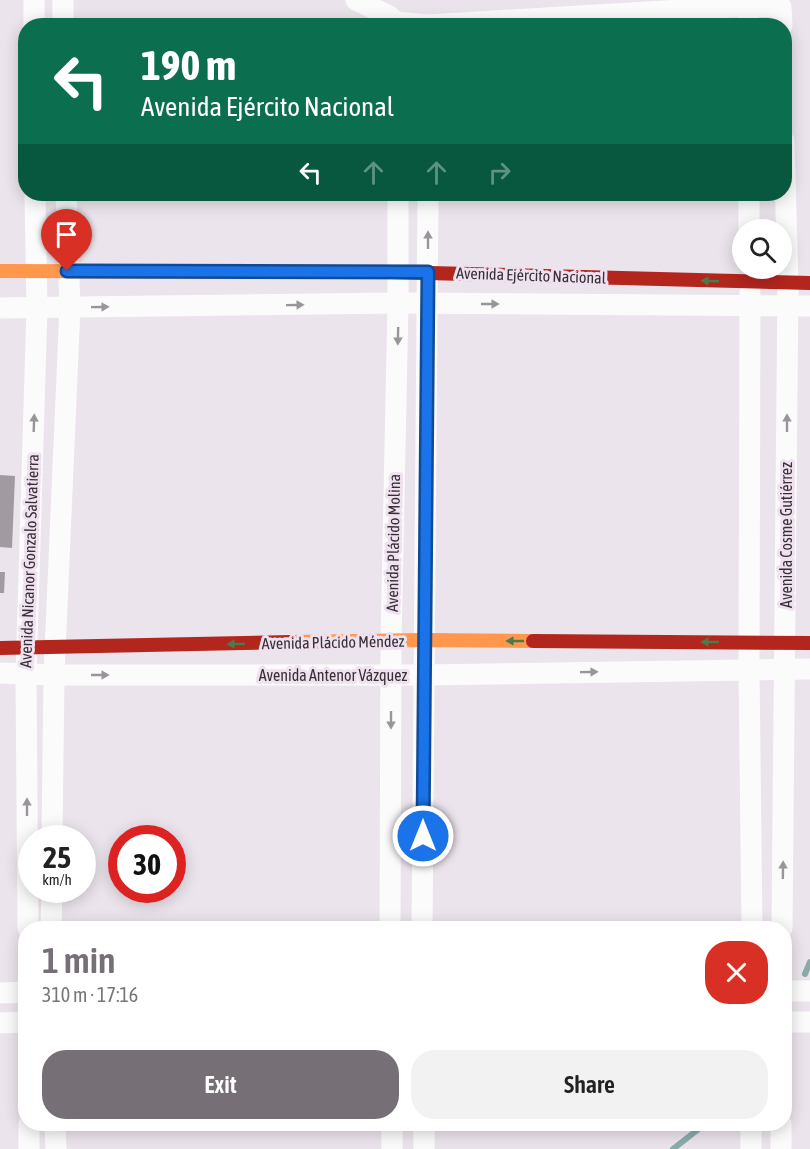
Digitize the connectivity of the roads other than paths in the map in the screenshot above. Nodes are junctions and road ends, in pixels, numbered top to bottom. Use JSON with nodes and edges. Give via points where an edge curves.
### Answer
{"nodes":[{"id":1,"x":34,"y":0,"type":"edge"},
{"id":2,"x":63,"y":0,"type":"edge"},
{"id":3,"x":356,"y":0,"type":"edge"},
{"id":4,"x":374,"y":0,"type":"edge"},
{"id":5,"x":748,"y":16,"type":"edge"},
{"id":6,"x":34,"y":18,"type":"edge"},
{"id":7,"x":63,"y":18,"type":"edge"},
{"id":8,"x":389,"y":18,"type":"edge"},
{"id":9,"x":391,"y":18,"type":"edge"},
{"id":10,"x":677,"y":18,"type":"edge"},
{"id":11,"x":782,"y":18,"type":"edge"},
{"id":12,"x":35,"y":201,"type":"edge"},
{"id":13,"x":66,"y":201,"type":"edge"},
{"id":14,"x":398,"y":201,"type":"edge"},
{"id":15,"x":428,"y":201,"type":"edge"},
{"id":16,"x":749,"y":201,"type":"edge"},
{"id":17,"x":786,"y":201,"type":"edge"},
{"id":18,"x":749,"y":219,"type":"edge"},
{"id":19,"x":0,"y":271,"type":"edge"},
{"id":20,"x":35,"y":271,"type":"junction"},
{"id":21,"x":67,"y":271,"type":"junction"},
{"id":22,"x":399,"y":272,"type":"junction"},
{"id":23,"x":428,"y":272,"type":"junction"},
{"id":24,"x":732,"y":275,"type":"edge"},
{"id":25,"x":750,"y":279,"type":"edge"},
{"id":26,"x":769,"y":279,"type":"edge"},
{"id":27,"x":788,"y":283,"type":"junction"},
{"id":28,"x":810,"y":283,"type":"edge"},
{"id":29,"x":399,"y":303,"type":"junction"},
{"id":30,"x":428,"y":303,"type":"junction"},
{"id":31,"x":750,"y":305,"type":"junction"},
{"id":32,"x":788,"y":305,"type":"junction"},
{"id":33,"x":810,"y":306,"type":"edge"},
{"id":34,"x":70,"y":307,"type":"junction"},
{"id":35,"x":0,"y":308,"type":"edge"},
{"id":36,"x":37,"y":308,"type":"junction"},
{"id":37,"x":424,"y":640,"type":"junction"},
{"id":38,"x":392,"y":641,"type":"junction"},
{"id":39,"x":749,"y":643,"type":"junction"},
{"id":40,"x":785,"y":643,"type":"junction"},
{"id":41,"x":810,"y":643,"type":"edge"},
{"id":42,"x":0,"y":648,"type":"edge"},
{"id":43,"x":56,"y":648,"type":"junction"},
{"id":44,"x":26,"y":649,"type":"junction"},
{"id":45,"x":749,"y":669,"type":"junction"},
{"id":46,"x":785,"y":669,"type":"junction"},
{"id":47,"x":810,"y":669,"type":"edge"},
{"id":48,"x":0,"y":673,"type":"edge"},
{"id":49,"x":26,"y":674,"type":"junction"},
{"id":50,"x":391,"y":674,"type":"junction"},
{"id":51,"x":54,"y":675,"type":"junction"},
{"id":52,"x":423,"y":675,"type":"junction"},
{"id":53,"x":52,"y":825,"type":"edge"},
{"id":54,"x":52,"y":903,"type":"edge"},
{"id":55,"x":28,"y":921,"type":"edge"},
{"id":56,"x":51,"y":921,"type":"edge"},
{"id":57,"x":390,"y":921,"type":"edge"},
{"id":58,"x":422,"y":921,"type":"edge"},
{"id":59,"x":752,"y":921,"type":"edge"},
{"id":60,"x":782,"y":921,"type":"edge"},
{"id":61,"x":792,"y":991,"type":"edge"},
{"id":62,"x":18,"y":992,"type":"edge"},
{"id":63,"x":810,"y":992,"type":"edge"},
{"id":64,"x":0,"y":993,"type":"edge"},
{"id":65,"x":18,"y":1022,"type":"edge"},
{"id":66,"x":792,"y":1022,"type":"edge"},
{"id":67,"x":810,"y":1022,"type":"edge"},
{"id":68,"x":0,"y":1023,"type":"edge"},
{"id":69,"x":29,"y":1131,"type":"edge"},
{"id":70,"x":55,"y":1131,"type":"edge"},
{"id":71,"x":392,"y":1131,"type":"edge"},
{"id":72,"x":424,"y":1131,"type":"edge"},
{"id":73,"x":751,"y":1131,"type":"edge"},
{"id":74,"x":781,"y":1131,"type":"edge"},
{"id":75,"x":29,"y":1149,"type":"edge"},
{"id":76,"x":56,"y":1149,"type":"edge"},
{"id":77,"x":392,"y":1149,"type":"edge"},
{"id":78,"x":424,"y":1149,"type":"edge"},
{"id":79,"x":751,"y":1149,"type":"edge"},
{"id":80,"x":781,"y":1149,"type":"edge"}],
"edges":[{"from":1,"to":6,"type":"street"},
{"from":2,"to":7,"type":"street"},
{"from":3,"to":8,"type":"street"},
{"from":4,"to":9,"type":"street"},
{"from":5,"to":10,"type":"street"},
{"from":5,"to":11,"type":"street","via":[[781,7]]},
{"from":12,"to":20,"type":"street","name":"Avenida Nicanor Gonzalo Salvatierra"},
{"from":13,"to":21,"type":"street","name":"Avenida Nicanor Gonzalo Salvatierra"},
{"from":14,"to":22,"type":"street","name":"Avenida Plácido Molina"},
{"from":23,"to":15,"type":"street","name":"Avenida Plácido Molina","one_way":true},
{"from":16,"to":18,"type":"street"},
{"from":17,"to":27,"type":"street","name":"Avenida Cosme Gutiérrez"},
{"from":19,"to":20,"type":"street","name":"Avenida Ejército Nacional"},
{"from":20,"to":21,"type":"street","name":"Avenida Ejército Nacional"},
{"from":20,"to":36,"type":"street","name":"Avenida Nicanor Gonzalo Salvatierra"},
{"from":21,"to":22,"type":"street","name":"Avenida Ejército Nacional"},
{"from":21,"to":34,"type":"street","name":"Avenida Nicanor Gonzalo Salvatierra"},
{"from":22,"to":23,"type":"street","name":"Avenida Ejército Nacional"},
{"from":22,"to":29,"type":"street","name":"Avenida Plácido Molina"},
{"from":24,"to":23,"type":"street","name":"Avenida Ejército Nacional","one_way":true},
{"from":23,"to":30,"type":"street","name":"Avenida Plácido Molina"},
{"from":25,"to":31,"type":"street"},
{"from":26,"to":27,"type":"street","name":"Avenida Ejército Nacional"},
{"from":27,"to":28,"type":"street","name":"Avenida Ejército Nacional"},
{"from":27,"to":32,"type":"street","name":"Avenida Cosme Gutiérrez"},
{"from":29,"to":30,"type":"street","name":"Avenida Ejército Nacional"},
{"from":34,"to":29,"type":"street","name":"Avenida Ejército Nacional","one_way":true},
{"from":29,"to":38,"type":"street","name":"Avenida Plácido Molina","one_way":true},
{"from":30,"to":31,"type":"street","name":"Avenida Ejército Nacional","one_way":true},
{"from":30,"to":37,"type":"street","name":"Avenida Plácido Molina"},
{"from":31,"to":32,"type":"street","name":"Avenida Ejército Nacional"},
{"from":31,"to":39,"type":"street"},
{"from":32,"to":33,"type":"street","name":"Avenida Ejército Nacional"},
{"from":40,"to":32,"type":"street","name":"Avenida Cosme Gutiérrez","one_way":true},
{"from":34,"to":36,"type":"street","name":"Avenida Ejército Nacional"},
{"from":34,"to":43,"type":"street","name":"Avenida Nicanor Gonzalo Salvatierra"},
{"from":35,"to":36,"type":"street","name":"Avenida Ejército Nacional"},
{"from":44,"to":36,"type":"street","name":"Avenida Nicanor Gonzalo Salvatierra","one_way":true},
{"from":37,"to":38,"type":"street","name":"Avenida Plácido Méndez"},
{"from":39,"to":37,"type":"street","name":"Avenida Plácido Méndez","one_way":true},
{"from":37,"to":52,"type":"street","name":"Avenida Plácido Molina"},
{"from":38,"to":43,"type":"street","name":"Avenida Plácido Méndez","one_way":true},
{"from":38,"to":50,"type":"street","name":"Avenida Plácido Molina"},
{"from":39,"to":40,"type":"street","name":"Avenida Plácido Méndez"},
{"from":39,"to":45,"type":"street"},
{"from":40,"to":41,"type":"street","name":"Avenida Plácido Méndez"},
{"from":40,"to":46,"type":"street","name":"Avenida Cosme Gutiérrez"},
{"from":42,"to":44,"type":"street","name":"Avenida Plácido Méndez"},
{"from":43,"to":44,"type":"street","name":"Avenida Plácido Méndez"},
{"from":43,"to":51,"type":"street","name":"Avenida Nicanor Gonzalo Salvatierra"},
{"from":44,"to":49,"type":"street","name":"Avenida Nicanor Gonzalo Salvatierra"},
{"from":45,"to":46,"type":"street","name":"Avenida Antenor Vázquez"},
{"from":52,"to":45,"type":"street","name":"Avenida Antenor Vázquez","one_way":true},
{"from":45,"to":59,"type":"street"},
{"from":46,"to":47,"type":"street","name":"Avenida Antenor Vázquez"},
{"from":60,"to":46,"type":"street","name":"Avenida Cosme Gutiérrez","one_way":true},
{"from":48,"to":49,"type":"street","name":"Avenida Antenor Vázquez"},
{"from":49,"to":51,"type":"street","name":"Avenida Antenor Vázquez"},
{"from":55,"to":49,"type":"street","name":"Avenida Nicanor Gonzalo Salvatierra","one_way":true},
{"from":51,"to":50,"type":"street","name":"Avenida Antenor Vázquez","one_way":true},
{"from":50,"to":52,"type":"street","name":"Avenida Antenor Vázquez"},
{"from":50,"to":57,"type":"street","name":"Avenida Plácido Molina","one_way":true},
{"from":51,"to":53,"type":"street","name":"Avenida Nicanor Gonzalo Salvatierra"},
{"from":52,"to":58,"type":"street","name":"Avenida Plácido Molina"},
{"from":54,"to":56,"type":"street"},
{"from":61,"to":63,"type":"street"},
{"from":62,"to":64,"type":"street"},
{"from":65,"to":68,"type":"street"},
{"from":66,"to":67,"type":"street"},
{"from":69,"to":75,"type":"street"},
{"from":70,"to":76,"type":"street"},
{"from":71,"to":77,"type":"street"},
{"from":72,"to":78,"type":"street"},
{"from":73,"to":79,"type":"street"},
{"from":74,"to":80,"type":"street"}]}
